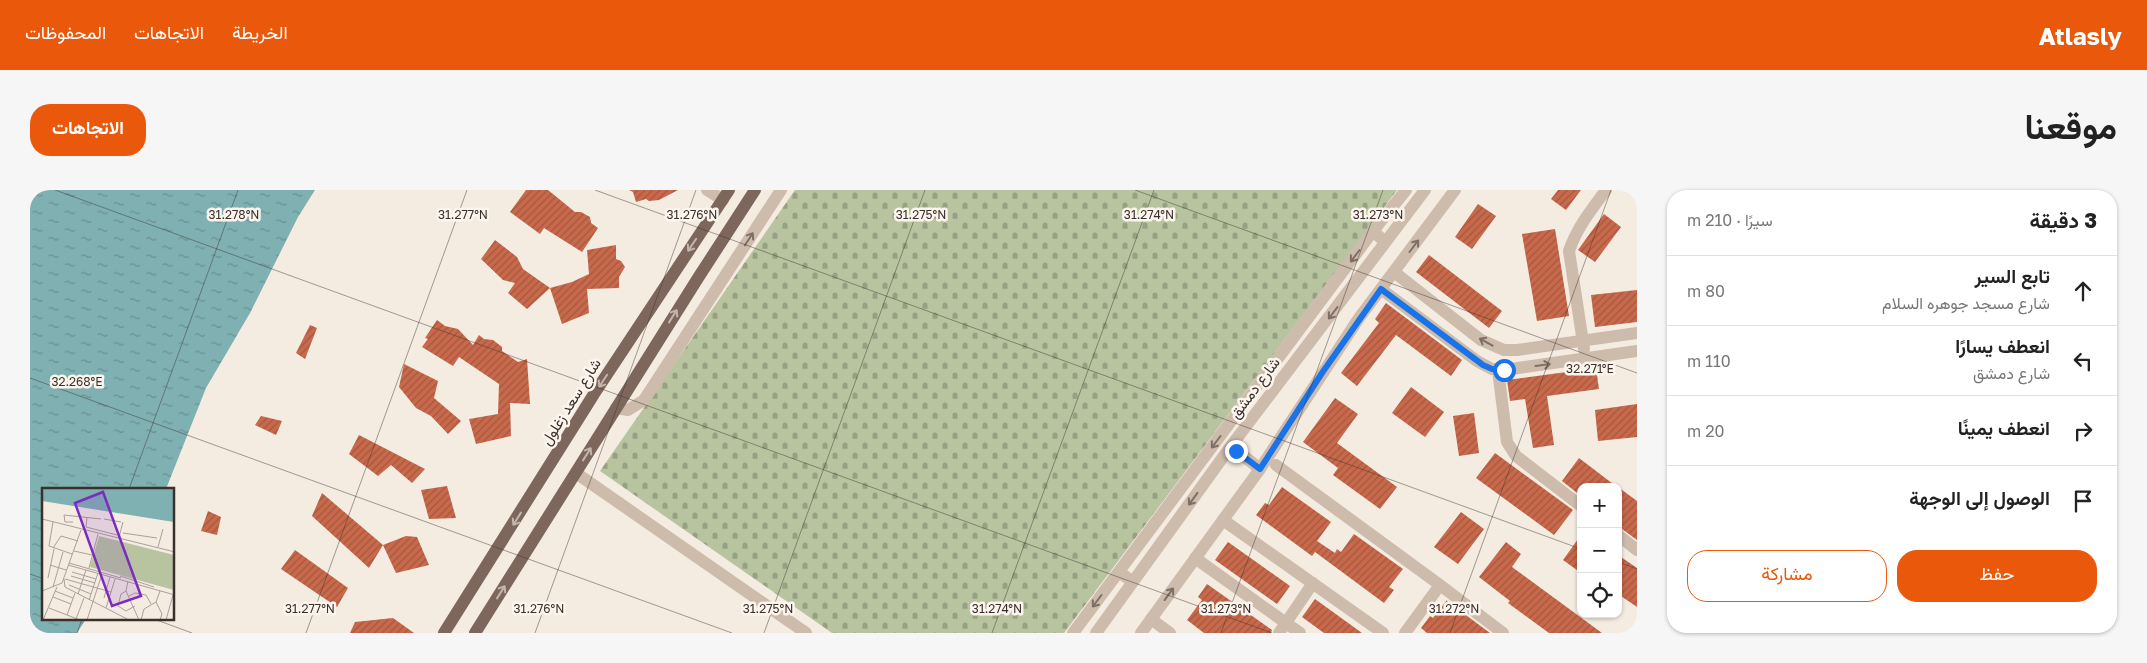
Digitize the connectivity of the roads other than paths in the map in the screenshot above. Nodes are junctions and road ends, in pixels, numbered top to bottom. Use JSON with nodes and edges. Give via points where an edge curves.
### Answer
{"nodes":[{"id":1,"x":707,"y":190,"type":"edge"},
{"id":2,"x":755,"y":190,"type":"edge"},
{"id":3,"x":781,"y":190,"type":"edge"},
{"id":4,"x":1406,"y":190,"type":"edge"},
{"id":5,"x":1425,"y":190,"type":"edge"},
{"id":6,"x":1455,"y":190,"type":"edge"},
{"id":7,"x":1606,"y":190,"type":"edge"},
{"id":8,"x":726,"y":195,"type":"edge"},
{"id":9,"x":1373,"y":231,"type":"junction"},
{"id":10,"x":1385,"y":242,"type":"junction"},
{"id":11,"x":1394,"y":272,"type":"junction"},
{"id":12,"x":1381,"y":289,"type":"junction"},
{"id":13,"x":1637,"y":333,"type":"edge"},
{"id":14,"x":1582,"y":341,"type":"junction"},
{"id":15,"x":1637,"y":351,"type":"edge"},
{"id":16,"x":1585,"y":358,"type":"junction"},
{"id":17,"x":1498,"y":370,"type":"junction"},
{"id":18,"x":616,"y":408,"type":"junction"},
{"id":19,"x":1231,"y":446,"type":"junction"},
{"id":20,"x":1276,"y":464,"type":"dead end"},
{"id":21,"x":1260,"y":469,"type":"junction"},
{"id":22,"x":576,"y":473,"type":"junction"},
{"id":23,"x":1577,"y":503,"type":"edge"},
{"id":24,"x":1223,"y":520,"type":"junction"},
{"id":25,"x":1622,"y":538,"type":"edge"},
{"id":26,"x":1637,"y":550,"type":"edge"},
{"id":27,"x":1195,"y":558,"type":"junction"},
{"id":28,"x":1119,"y":572,"type":"junction"},
{"id":29,"x":1132,"y":582,"type":"junction"},
{"id":30,"x":1313,"y":584,"type":"junction"},
{"id":31,"x":1440,"y":584,"type":"junction"},
{"id":32,"x":1151,"y":619,"type":"junction"},
{"id":33,"x":1282,"y":628,"type":"edge"},
{"id":34,"x":444,"y":633,"type":"edge"},
{"id":35,"x":475,"y":633,"type":"edge"},
{"id":36,"x":806,"y":633,"type":"edge"},
{"id":37,"x":1073,"y":633,"type":"edge"},
{"id":38,"x":1096,"y":633,"type":"edge"},
{"id":39,"x":1141,"y":633,"type":"edge"},
{"id":40,"x":1170,"y":633,"type":"edge"},
{"id":41,"x":1300,"y":633,"type":"edge"},
{"id":42,"x":1383,"y":633,"type":"edge"},
{"id":43,"x":1405,"y":633,"type":"edge"},
{"id":44,"x":1503,"y":633,"type":"edge"}],
"edges":[{"from":1,"to":8,"type":"street"},
{"from":18,"to":2,"type":"main road","one_way":true},
{"from":18,"to":3,"type":"street","one_way":true,"via":[[628,410],[644,400]]},
{"from":4,"to":9,"type":"street"},
{"from":5,"to":10,"type":"street","name":"شارع دمشق"},
{"from":11,"to":6,"type":"street","one_way":true},
{"from":7,"to":14,"type":"street","via":[[1583,221],[1570,251]]},
{"from":8,"to":34,"type":"main road","name":"شارع سعد زغلول","one_way":true,"via":[[594,394]]},
{"from":9,"to":10,"type":"street"},
{"from":9,"to":28,"type":"street","one_way":true},
{"from":10,"to":19,"type":"street","name":"شارع دمشق","one_way":true},
{"from":11,"to":12,"type":"street"},
{"from":14,"to":11,"type":"street","one_way":true,"via":[[1518,350],[1492,346]]},
{"from":12,"to":17,"type":"street","via":[[1483,365]]},
{"from":12,"to":21,"type":"street"},
{"from":13,"to":14,"type":"street"},
{"from":14,"to":16,"type":"street"},
{"from":15,"to":16,"type":"street"},
{"from":17,"to":16,"type":"street","one_way":true},
{"from":17,"to":23,"type":"street","via":[[1507,442],[1516,456]]},
{"from":22,"to":18,"type":"main road","one_way":true},
{"from":19,"to":21,"type":"street"},
{"from":19,"to":29,"type":"street","name":"شارع دمشق","one_way":true},
{"from":20,"to":31,"type":"street"},
{"from":21,"to":24,"type":"street"},
{"from":35,"to":22,"type":"main road","one_way":true},
{"from":22,"to":36,"type":"street"},
{"from":24,"to":27,"type":"street"},
{"from":24,"to":30,"type":"street"},
{"from":25,"to":26,"type":"street"},
{"from":32,"to":27,"type":"street","one_way":true},
{"from":27,"to":33,"type":"street"},
{"from":28,"to":29,"type":"street"},
{"from":28,"to":37,"type":"street","one_way":true},
{"from":29,"to":38,"type":"street","name":"شارع دمشق"},
{"from":30,"to":33,"type":"street"},
{"from":30,"to":42,"type":"street"},
{"from":31,"to":43,"type":"street"},
{"from":31,"to":44,"type":"street"},
{"from":32,"to":39,"type":"street"},
{"from":32,"to":40,"type":"street"},
{"from":33,"to":41,"type":"street"}]}
